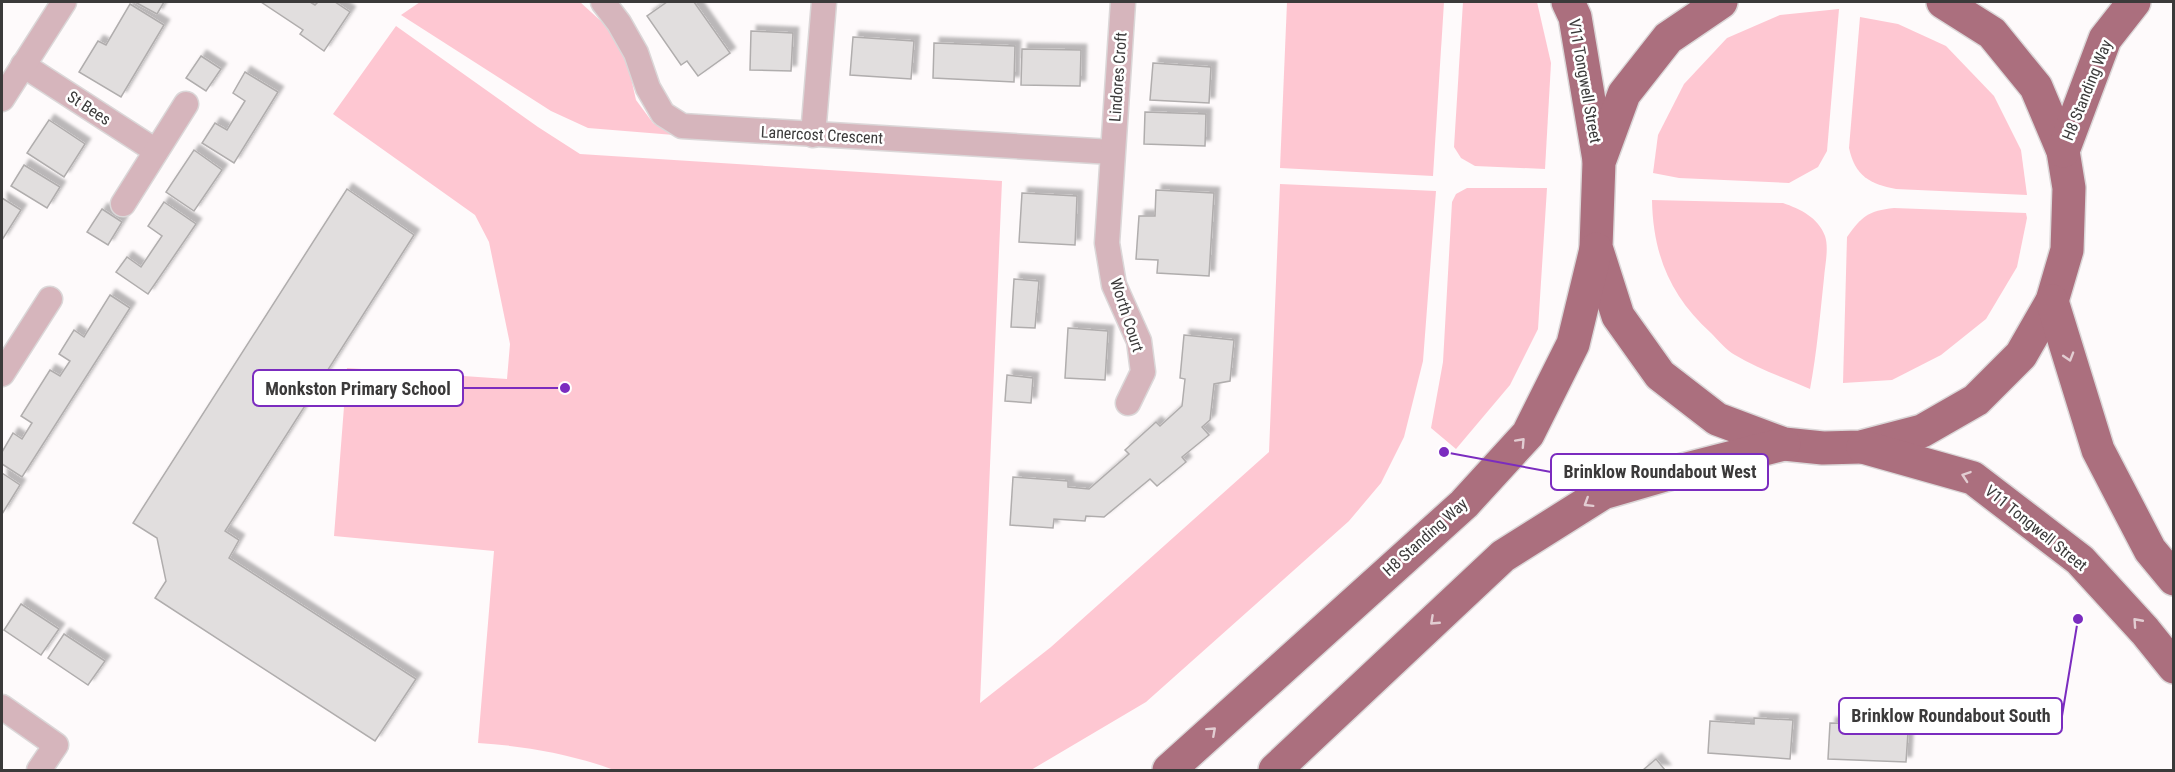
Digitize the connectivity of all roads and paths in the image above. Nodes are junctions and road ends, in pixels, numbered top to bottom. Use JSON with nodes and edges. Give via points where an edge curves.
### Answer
{"nodes":[{"id":1,"x":63,"y":2,"type":"edge"},
{"id":2,"x":603,"y":2,"type":"edge"},
{"id":3,"x":824,"y":2,"type":"edge"},
{"id":4,"x":1123,"y":2,"type":"edge"},
{"id":5,"x":1568,"y":2,"type":"edge"},
{"id":6,"x":1721,"y":2,"type":"edge"},
{"id":7,"x":1943,"y":2,"type":"edge"},
{"id":8,"x":2134,"y":2,"type":"edge"},
{"id":9,"x":23,"y":65,"type":"junction"},
{"id":10,"x":2,"y":99,"type":"edge"},
{"id":11,"x":186,"y":104,"type":"dead end"},
{"id":12,"x":813,"y":135,"type":"junction"},
{"id":13,"x":156,"y":151,"type":"junction"},
{"id":14,"x":2063,"y":151,"type":"junction"},
{"id":15,"x":1112,"y":152,"type":"junction"},
{"id":16,"x":1599,"y":162,"type":"junction"},
{"id":17,"x":123,"y":204,"type":"dead end"},
{"id":18,"x":1596,"y":242,"type":"junction"},
{"id":19,"x":50,"y":299,"type":"dead end"},
{"id":20,"x":2052,"y":301,"type":"junction"},
{"id":21,"x":3,"y":369,"type":"edge"},
{"id":22,"x":1128,"y":403,"type":"dead end"},
{"id":23,"x":1784,"y":444,"type":"junction"},
{"id":24,"x":1861,"y":447,"type":"junction"},
{"id":25,"x":2174,"y":579,"type":"edge"},
{"id":26,"x":2174,"y":667,"type":"edge"},
{"id":27,"x":2,"y":707,"type":"edge"},
{"id":28,"x":39,"y":771,"type":"edge"},
{"id":29,"x":1169,"y":771,"type":"edge"},
{"id":30,"x":1275,"y":771,"type":"edge"}],
"edges":[{"from":1,"to":9,"type":"street"},
{"from":2,"to":12,"type":"street","name":"Lanercost Crescent","via":[[636,53],[648,88],[663,114],[682,126]]},
{"from":3,"to":12,"type":"street"},
{"from":4,"to":15,"type":"street","name":"Lindores Croft"},
{"from":5,"to":16,"type":"highway","name":"V11 Tongwell Street","via":[[1575,17]]},
{"from":6,"to":16,"type":"highway","via":[[1668,38],[1624,94]]},
{"from":7,"to":14,"type":"highway","via":[[1992,33],[2036,87]]},
{"from":8,"to":14,"type":"highway","name":"H8 Standing Way","via":[[2105,39]]},
{"from":9,"to":10,"type":"street"},
{"from":9,"to":13,"type":"street","name":"St Bees"},
{"from":11,"to":13,"type":"street"},
{"from":12,"to":15,"type":"street","name":"Lanercost Crescent"},
{"from":13,"to":17,"type":"street"},
{"from":14,"to":20,"type":"highway","via":[[2069,188],[2067,250]]},
{"from":15,"to":22,"type":"street","name":"Worth Court","via":[[1107,243],[1114,285],[1139,341],[1143,372]]},
{"from":16,"to":18,"type":"highway"},
{"from":18,"to":23,"type":"highway","via":[[1618,316],[1660,375],[1717,419]]},
{"from":29,"to":18,"type":"highway","name":"H8 Standing Way","one_way":true,"via":[[1464,504],[1528,434],[1574,344]]},
{"from":19,"to":21,"type":"street"},
{"from":20,"to":24,"type":"highway","via":[[2021,355],[1976,400],[1922,431]]},
{"from":20,"to":25,"type":"highway","one_way":true,"via":[[2098,450],[2150,550]]},
{"from":23,"to":24,"type":"highway"},
{"from":23,"to":30,"type":"highway","one_way":true,"via":[[1603,494],[1503,556]]},
{"from":26,"to":24,"type":"highway","name":"V11 Tongwell Street","one_way":true,"via":[[2080,560],[1973,478]]},
{"from":27,"to":28,"type":"street","via":[[56,745]]}]}
